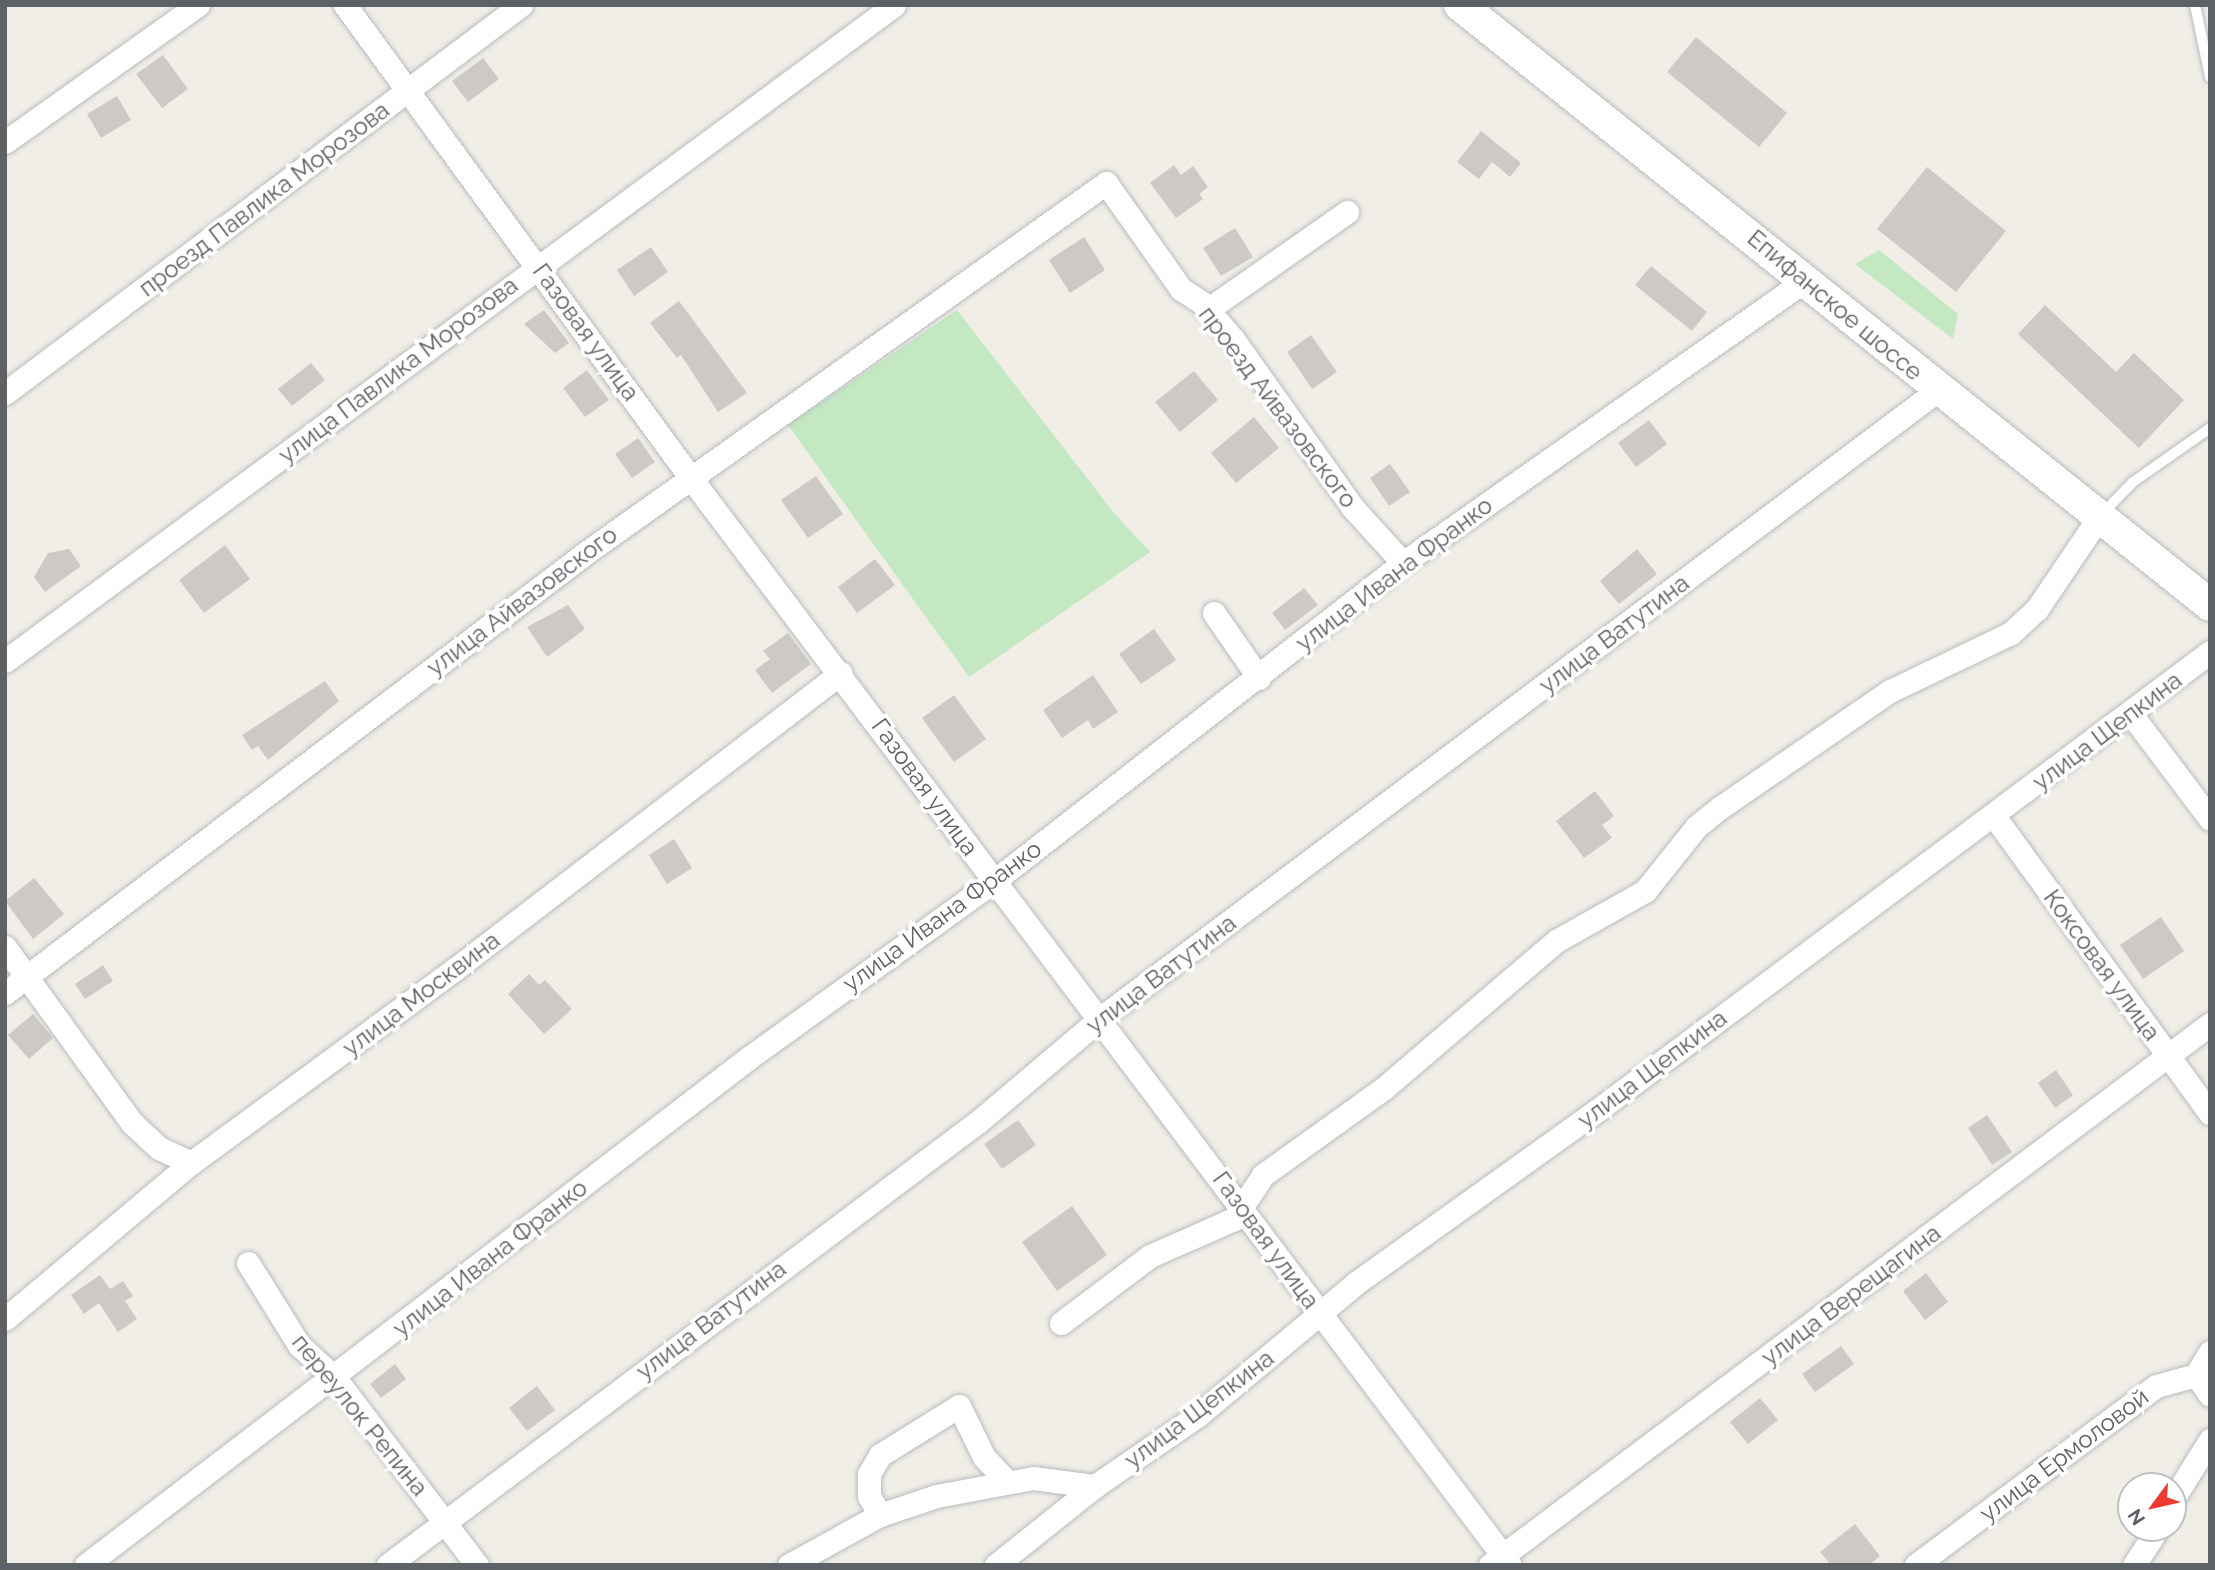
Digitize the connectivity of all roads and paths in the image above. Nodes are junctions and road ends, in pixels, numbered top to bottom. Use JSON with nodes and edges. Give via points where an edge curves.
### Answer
{"nodes":[{"id":1,"x":198,"y":5,"type":"edge"},
{"id":2,"x":345,"y":5,"type":"edge"},
{"id":3,"x":522,"y":5,"type":"edge"},
{"id":4,"x":894,"y":5,"type":"edge"},
{"id":5,"x":1460,"y":5,"type":"edge"},
{"id":6,"x":2195,"y":5,"type":"edge"},
{"id":7,"x":2210,"y":77,"type":"edge"},
{"id":8,"x":406,"y":93,"type":"junction"},
{"id":9,"x":5,"y":142,"type":"edge"},
{"id":10,"x":1106,"y":183,"type":"joint"},
{"id":11,"x":1347,"y":212,"type":"dead end"},
{"id":12,"x":538,"y":265,"type":"junction"},
{"id":13,"x":1807,"y":279,"type":"junction"},
{"id":14,"x":1207,"y":310,"type":"junction"},
{"id":15,"x":1938,"y":390,"type":"junction"},
{"id":16,"x":5,"y":393,"type":"edge"},
{"id":17,"x":2210,"y":428,"type":"edge"},
{"id":18,"x":690,"y":477,"type":"junction"},
{"id":19,"x":2099,"y":517,"type":"junction"},
{"id":20,"x":1403,"y":563,"type":"junction"},
{"id":21,"x":2210,"y":605,"type":"edge"},
{"id":22,"x":1214,"y":613,"type":"dead end"},
{"id":23,"x":2210,"y":652,"type":"edge"},
{"id":24,"x":5,"y":661,"type":"edge"},
{"id":25,"x":841,"y":673,"type":"junction"},
{"id":26,"x":1259,"y":678,"type":"junction"},
{"id":27,"x":2131,"y":714,"type":"junction"},
{"id":28,"x":1994,"y":816,"type":"junction"},
{"id":29,"x":2210,"y":819,"type":"edge"},
{"id":30,"x":993,"y":881,"type":"junction"},
{"id":31,"x":5,"y":947,"type":"edge"},
{"id":32,"x":25,"y":978,"type":"junction"},
{"id":33,"x":5,"y":993,"type":"edge"},
{"id":34,"x":1102,"y":1017,"type":"junction"},
{"id":35,"x":2210,"y":1024,"type":"edge"},
{"id":36,"x":2168,"y":1055,"type":"junction"},
{"id":37,"x":2210,"y":1113,"type":"edge"},
{"id":38,"x":191,"y":1163,"type":"junction"},
{"id":39,"x":1245,"y":1210,"type":"junction"},
{"id":40,"x":248,"y":1263,"type":"dead end"},
{"id":41,"x":1321,"y":1315,"type":"junction"},
{"id":42,"x":5,"y":1319,"type":"edge"},
{"id":43,"x":1061,"y":1323,"type":"dead end"},
{"id":44,"x":2210,"y":1352,"type":"edge"},
{"id":45,"x":2196,"y":1375,"type":"junction"},
{"id":46,"x":335,"y":1378,"type":"junction"},
{"id":47,"x":2210,"y":1395,"type":"edge"},
{"id":48,"x":2210,"y":1440,"type":"edge"},
{"id":49,"x":2187,"y":1477,"type":"edge"},
{"id":50,"x":1006,"y":1480,"type":"junction"},
{"id":51,"x":1095,"y":1486,"type":"junction"},
{"id":52,"x":880,"y":1515,"type":"junction"},
{"id":53,"x":447,"y":1521,"type":"junction"},
{"id":54,"x":2149,"y":1542,"type":"edge"},
{"id":55,"x":1502,"y":1562,"type":"edge"},
{"id":56,"x":86,"y":1565,"type":"edge"},
{"id":57,"x":388,"y":1565,"type":"edge"},
{"id":58,"x":477,"y":1565,"type":"edge"},
{"id":59,"x":789,"y":1565,"type":"edge"},
{"id":60,"x":996,"y":1565,"type":"edge"},
{"id":61,"x":1916,"y":1565,"type":"edge"},
{"id":62,"x":2134,"y":1565,"type":"edge"}],
"edges":[{"from":1,"to":9,"type":"street"},
{"from":2,"to":8,"type":"street","name":"Газовая улица"},
{"from":3,"to":8,"type":"street","name":"проезд Павлика Морозова"},
{"from":4,"to":12,"type":"street","name":"улица Павлика Морозова"},
{"from":5,"to":13,"type":"main road","name":"Епифанское шоссе"},
{"from":6,"to":7,"type":"lane"},
{"from":8,"to":12,"type":"street","name":"Газовая улица"},
{"from":8,"to":16,"type":"street","name":"проезд Павлика Морозова"},
{"from":10,"to":14,"type":"street","name":"проезд Айвазовского","via":[[1181,289]]},
{"from":10,"to":18,"type":"street","name":"улица Айвазовского"},
{"from":11,"to":14,"type":"street"},
{"from":12,"to":18,"type":"street","name":"Газовая улица"},
{"from":12,"to":24,"type":"street","name":"улица Павлика Морозова"},
{"from":13,"to":15,"type":"main road","name":"Епифанское шоссе"},
{"from":13,"to":20,"type":"street","name":"улица Ивана Франко"},
{"from":14,"to":20,"type":"street","name":"проезд Айвазовского","via":[[1353,508]]},
{"from":15,"to":19,"type":"main road","name":"Епифанское шоссе"},
{"from":15,"to":34,"type":"street","name":"улица Ватутина"},
{"from":17,"to":19,"type":"lane","via":[[2133,482]]},
{"from":18,"to":25,"type":"street","name":"Газовая улица"},
{"from":18,"to":32,"type":"street","name":"улица Айвазовского","via":[[111,907]]},
{"from":19,"to":21,"type":"main road","name":"Епифанское шоссе"},
{"from":19,"to":39,"type":"street","via":[[2037,609],[2011,633],[1891,691],[1721,807],[1696,827],[1645,891],[1556,942],[1384,1088],[1263,1175]]},
{"from":20,"to":26,"type":"street","name":"улица Ивана Франко"},
{"from":22,"to":26,"type":"street"},
{"from":23,"to":27,"type":"street","name":"улица Щепкина"},
{"from":25,"to":30,"type":"street","name":"Газовая улица"},
{"from":25,"to":38,"type":"street","name":"улица Москвина","via":[[455,969]]},
{"from":26,"to":30,"type":"street","name":"улица Ивана Франко"},
{"from":27,"to":28,"type":"street","name":"улица Щепкина"},
{"from":27,"to":29,"type":"street"},
{"from":28,"to":36,"type":"street","name":"Коксовая улица"},
{"from":28,"to":41,"type":"street","name":"улица Щепкина"},
{"from":30,"to":34,"type":"street","name":"Газовая улица"},
{"from":30,"to":46,"type":"street","name":"улица Ивана Франко","via":[[750,1057]]},
{"from":31,"to":32,"type":"street"},
{"from":32,"to":33,"type":"street","name":"улица Айвазовского"},
{"from":32,"to":38,"type":"street","via":[[132,1123],[159,1148]]},
{"from":34,"to":39,"type":"street","name":"Газовая улица"},
{"from":34,"to":53,"type":"street","name":"улица Ватутина","via":[[979,1121]]},
{"from":35,"to":36,"type":"street","name":"улица Верещагина"},
{"from":36,"to":37,"type":"street","name":"Коксовая улица"},
{"from":36,"to":55,"type":"street","name":"улица Верещагина"},
{"from":38,"to":42,"type":"street","name":"улица Москвина"},
{"from":39,"to":41,"type":"street","name":"Газовая улица"},
{"from":39,"to":43,"type":"street","via":[[1150,1256]]},
{"from":40,"to":46,"type":"street","name":"переулок Репина","via":[[299,1345]]},
{"from":41,"to":51,"type":"street","name":"улица Щепкина","via":[[1197,1416]]},
{"from":41,"to":55,"type":"street","name":"Газовая улица"},
{"from":44,"to":45,"type":"street"},
{"from":45,"to":47,"type":"street"},
{"from":45,"to":61,"type":"street","name":"улица Ермоловой","via":[[2156,1386]]},
{"from":46,"to":53,"type":"street","name":"переулок Репина"},
{"from":46,"to":56,"type":"street","name":"улица Ивана Франко"},
{"from":48,"to":49,"type":"street"},
{"from":50,"to":51,"type":"street"},
{"from":50,"to":52,"type":"street"},
{"from":50,"to":52,"type":"street","via":[[984,1457],[959,1406],[880,1455],[869,1474],[869,1496]]},
{"from":51,"to":60,"type":"street","name":"улица Щепкина"},
{"from":52,"to":59,"type":"street"},
{"from":53,"to":57,"type":"street","name":"улица Ватутина"},
{"from":53,"to":58,"type":"street","name":"переулок Репина"},
{"from":54,"to":62,"type":"street"}]}
